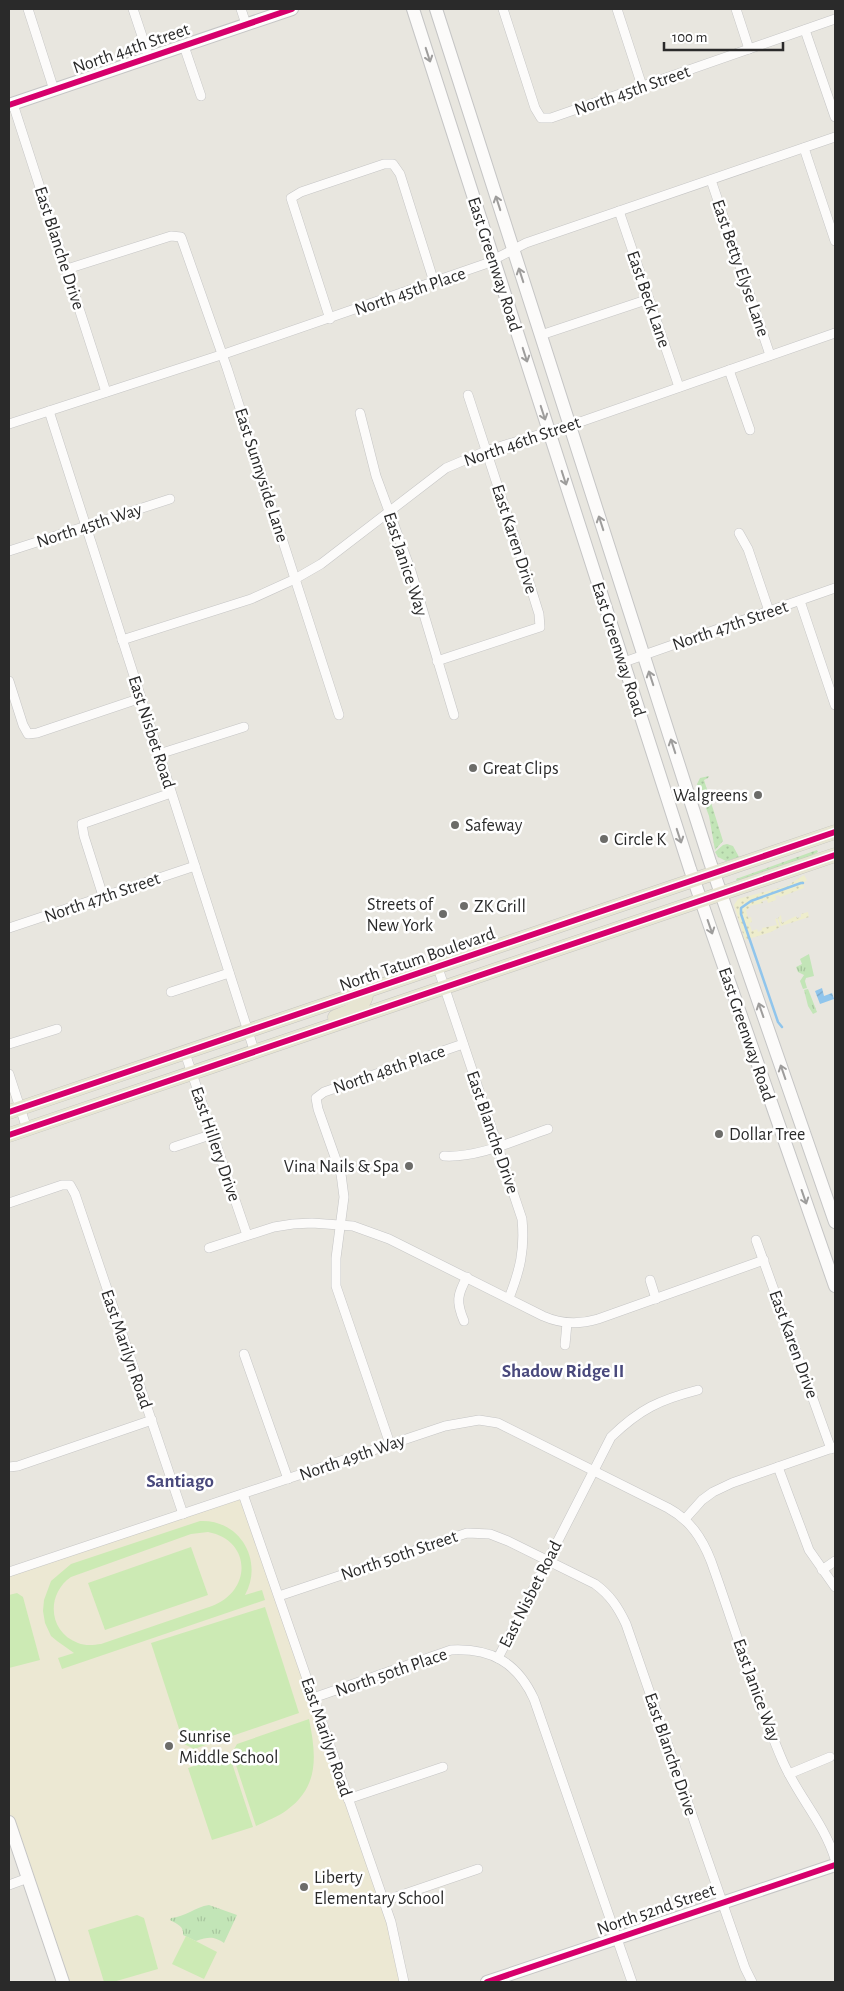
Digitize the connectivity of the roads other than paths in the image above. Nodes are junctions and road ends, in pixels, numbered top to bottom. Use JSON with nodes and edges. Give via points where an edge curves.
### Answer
{"nodes":[{"id":1,"x":28,"y":9,"type":"edge"},
{"id":2,"x":133,"y":9,"type":"edge"},
{"id":3,"x":241,"y":9,"type":"edge"},
{"id":4,"x":292,"y":9,"type":"edge"},
{"id":5,"x":413,"y":9,"type":"edge"},
{"id":6,"x":436,"y":9,"type":"edge"},
{"id":7,"x":503,"y":9,"type":"edge"},
{"id":8,"x":617,"y":9,"type":"edge"},
{"id":9,"x":736,"y":9,"type":"edge"},
{"id":10,"x":835,"y":19,"type":"edge"},
{"id":11,"x":246,"y":24,"type":"junction"},
{"id":12,"x":805,"y":30,"type":"junction"},
{"id":13,"x":184,"y":46,"type":"junction"},
{"id":14,"x":750,"y":49,"type":"junction"},
{"id":15,"x":149,"y":57,"type":"junction"},
{"id":16,"x":642,"y":86,"type":"junction"},
{"id":17,"x":54,"y":90,"type":"junction"},
{"id":18,"x":201,"y":96,"type":"dead end"},
{"id":19,"x":11,"y":105,"type":"edge"},
{"id":20,"x":835,"y":117,"type":"edge"},
{"id":21,"x":835,"y":137,"type":"edge"},
{"id":22,"x":804,"y":148,"type":"junction"},
{"id":23,"x":711,"y":180,"type":"junction"},
{"id":24,"x":619,"y":211,"type":"junction"},
{"id":25,"x":835,"y":241,"type":"edge"},
{"id":26,"x":513,"y":249,"type":"junction"},
{"id":27,"x":494,"y":259,"type":"junction"},
{"id":28,"x":67,"y":269,"type":"junction"},
{"id":29,"x":434,"y":282,"type":"junction"},
{"id":30,"x":649,"y":299,"type":"junction"},
{"id":31,"x":330,"y":319,"type":"junction"},
{"id":32,"x":835,"y":333,"type":"edge"},
{"id":33,"x":541,"y":335,"type":"junction"},
{"id":34,"x":222,"y":355,"type":"junction"},
{"id":35,"x":770,"y":355,"type":"junction"},
{"id":36,"x":728,"y":370,"type":"junction"},
{"id":37,"x":679,"y":387,"type":"junction"},
{"id":38,"x":106,"y":392,"type":"junction"},
{"id":39,"x":468,"y":395,"type":"dead end"},
{"id":40,"x":48,"y":411,"type":"junction"},
{"id":41,"x":360,"y":413,"type":"dead end"},
{"id":42,"x":9,"y":424,"type":"edge"},
{"id":43,"x":569,"y":425,"type":"junction"},
{"id":44,"x":750,"y":430,"type":"dead end"},
{"id":45,"x":549,"y":432,"type":"junction"},
{"id":46,"x":486,"y":451,"type":"junction"},
{"id":47,"x":170,"y":499,"type":"dead end"},
{"id":48,"x":389,"y":510,"type":"junction"},
{"id":49,"x":86,"y":526,"type":"junction"},
{"id":50,"x":739,"y":533,"type":"dead end"},
{"id":51,"x":9,"y":551,"type":"edge"},
{"id":52,"x":295,"y":579,"type":"junction"},
{"id":53,"x":835,"y":588,"type":"edge"},
{"id":54,"x":800,"y":600,"type":"junction"},
{"id":55,"x":770,"y":611,"type":"junction"},
{"id":56,"x":122,"y":640,"type":"junction"},
{"id":57,"x":644,"y":655,"type":"junction"},
{"id":58,"x":437,"y":661,"type":"junction"},
{"id":59,"x":624,"y":662,"type":"junction"},
{"id":60,"x":9,"y":681,"type":"edge"},
{"id":61,"x":141,"y":698,"type":"junction"},
{"id":62,"x":835,"y":704,"type":"edge"},
{"id":63,"x":339,"y":715,"type":"dead end"},
{"id":64,"x":454,"y":715,"type":"dead end"},
{"id":65,"x":666,"y":724,"type":"junction"},
{"id":66,"x":244,"y":727,"type":"dead end"},
{"id":67,"x":646,"y":731,"type":"junction"},
{"id":68,"x":159,"y":754,"type":"junction"},
{"id":69,"x":171,"y":793,"type":"junction"},
{"id":70,"x":835,"y":832,"type":"edge"},
{"id":71,"x":835,"y":855,"type":"edge"},
{"id":72,"x":194,"y":866,"type":"junction"},
{"id":73,"x":714,"y":874,"type":"junction"},
{"id":74,"x":694,"y":881,"type":"junction"},
{"id":75,"x":657,"y":894,"type":"junction"},
{"id":76,"x":721,"y":894,"type":"junction"},
{"id":77,"x":103,"y":896,"type":"junction"},
{"id":78,"x":700,"y":901,"type":"junction"},
{"id":79,"x":9,"y":928,"type":"edge"},
{"id":80,"x":538,"y":934,"type":"junction"},
{"id":81,"x":588,"y":939,"type":"junction"},
{"id":82,"x":438,"y":968,"type":"junction"},
{"id":83,"x":229,"y":973,"type":"junction"},
{"id":84,"x":445,"y":988,"type":"junction"},
{"id":85,"x":171,"y":992,"type":"dead end"},
{"id":86,"x":366,"y":992,"type":"junction"},
{"id":87,"x":57,"y":1029,"type":"dead end"},
{"id":88,"x":248,"y":1032,"type":"junction"},
{"id":89,"x":308,"y":1034,"type":"junction"},
{"id":90,"x":9,"y":1044,"type":"edge"},
{"id":91,"x":463,"y":1044,"type":"junction"},
{"id":92,"x":255,"y":1052,"type":"junction"},
{"id":93,"x":186,"y":1053,"type":"junction"},
{"id":94,"x":192,"y":1073,"type":"junction"},
{"id":95,"x":9,"y":1074,"type":"edge"},
{"id":96,"x":14,"y":1110,"type":"edge"},
{"id":97,"x":27,"y":1129,"type":"junction"},
{"id":98,"x":548,"y":1129,"type":"dead end"},
{"id":99,"x":213,"y":1134,"type":"junction"},
{"id":100,"x":9,"y":1135,"type":"edge"},
{"id":101,"x":498,"y":1146,"type":"junction"},
{"id":102,"x":174,"y":1147,"type":"dead end"},
{"id":103,"x":444,"y":1156,"type":"dead end"},
{"id":104,"x":9,"y":1203,"type":"edge"},
{"id":105,"x":835,"y":1222,"type":"edge"},
{"id":106,"x":341,"y":1225,"type":"junction"},
{"id":107,"x":247,"y":1235,"type":"junction"},
{"id":108,"x":756,"y":1240,"type":"dead end"},
{"id":109,"x":208,"y":1248,"type":"dead end"},
{"id":110,"x":764,"y":1260,"type":"junction"},
{"id":111,"x":467,"y":1278,"type":"junction"},
{"id":112,"x":650,"y":1280,"type":"dead end"},
{"id":113,"x":835,"y":1286,"type":"edge"},
{"id":114,"x":508,"y":1298,"type":"junction"},
{"id":115,"x":656,"y":1299,"type":"junction"},
{"id":116,"x":464,"y":1321,"type":"dead end"},
{"id":117,"x":567,"y":1323,"type":"junction"},
{"id":118,"x":564,"y":1345,"type":"dead end"},
{"id":119,"x":244,"y":1354,"type":"dead end"},
{"id":120,"x":698,"y":1390,"type":"dead end"},
{"id":121,"x":152,"y":1420,"type":"junction"},
{"id":122,"x":390,"y":1444,"type":"junction"},
{"id":123,"x":833,"y":1448,"type":"edge"},
{"id":124,"x":9,"y":1467,"type":"edge"},
{"id":125,"x":778,"y":1467,"type":"junction"},
{"id":126,"x":593,"y":1470,"type":"junction"},
{"id":127,"x":288,"y":1479,"type":"junction"},
{"id":128,"x":243,"y":1494,"type":"junction"},
{"id":129,"x":183,"y":1514,"type":"junction"},
{"id":130,"x":685,"y":1519,"type":"junction"},
{"id":131,"x":547,"y":1560,"type":"junction"},
{"id":132,"x":835,"y":1561,"type":"edge"},
{"id":133,"x":822,"y":1570,"type":"junction"},
{"id":134,"x":9,"y":1572,"type":"edge"},
{"id":135,"x":835,"y":1587,"type":"edge"},
{"id":136,"x":279,"y":1596,"type":"junction"},
{"id":137,"x":498,"y":1658,"type":"junction"},
{"id":138,"x":313,"y":1698,"type":"junction"},
{"id":139,"x":830,"y":1757,"type":"dead end"},
{"id":140,"x":443,"y":1767,"type":"dead end"},
{"id":141,"x":789,"y":1774,"type":"junction"},
{"id":142,"x":348,"y":1800,"type":"junction"},
{"id":143,"x":9,"y":1822,"type":"edge"},
{"id":144,"x":835,"y":1858,"type":"edge"},
{"id":145,"x":835,"y":1865,"type":"edge"},
{"id":146,"x":478,"y":1869,"type":"dead end"},
{"id":147,"x":28,"y":1878,"type":"junction"},
{"id":148,"x":9,"y":1885,"type":"edge"},
{"id":149,"x":384,"y":1901,"type":"junction"},
{"id":150,"x":723,"y":1903,"type":"junction"},
{"id":151,"x":618,"y":1938,"type":"junction"},
{"id":152,"x":516,"y":1978,"type":"edge"},
{"id":153,"x":64,"y":1982,"type":"edge"},
{"id":154,"x":404,"y":1982,"type":"edge"},
{"id":155,"x":487,"y":1982,"type":"edge"},
{"id":156,"x":632,"y":1982,"type":"edge"},
{"id":157,"x":752,"y":1982,"type":"edge"}],
"edges":[{"from":1,"to":17,"type":"street"},
{"from":2,"to":15,"type":"street"},
{"from":3,"to":11,"type":"street"},
{"from":4,"to":11,"type":"main road","name":"North 44th Street"},
{"from":5,"to":27,"type":"main road","name":"East Greenway Road","one_way":true},
{"from":26,"to":6,"type":"main road","name":"East Greenway Road","one_way":true},
{"from":7,"to":16,"type":"street","name":"North 45th Street","via":[[541,118],[550,118]]},
{"from":8,"to":16,"type":"street"},
{"from":9,"to":14,"type":"street"},
{"from":10,"to":12,"type":"street","name":"North 45th Street"},
{"from":11,"to":13,"type":"main road","name":"North 44th Street"},
{"from":12,"to":14,"type":"street","name":"North 45th Street"},
{"from":12,"to":20,"type":"street"},
{"from":13,"to":15,"type":"main road","name":"North 44th Street"},
{"from":13,"to":18,"type":"street"},
{"from":14,"to":16,"type":"street","name":"North 45th Street"},
{"from":15,"to":17,"type":"main road","name":"North 44th Street"},
{"from":17,"to":19,"type":"main road","name":"North 44th Street"},
{"from":19,"to":28,"type":"street","name":"East Blanche Drive"},
{"from":21,"to":22,"type":"street","name":"North 45th Place"},
{"from":22,"to":23,"type":"street","name":"North 45th Place"},
{"from":22,"to":25,"type":"street"},
{"from":23,"to":24,"type":"street","name":"North 45th Place"},
{"from":23,"to":35,"type":"street","name":"East Betty Elyse Lane"},
{"from":24,"to":26,"type":"street","name":"North 45th Place"},
{"from":24,"to":30,"type":"street","name":"East Beck Lane"},
{"from":26,"to":27,"type":"street","name":"North 45th Place"},
{"from":33,"to":26,"type":"main road","name":"East Greenway Road","one_way":true},
{"from":27,"to":29,"type":"street","name":"North 45th Place"},
{"from":27,"to":45,"type":"main road","name":"East Greenway Road","one_way":true},
{"from":28,"to":34,"type":"street","name":"East Sunnyside Lane","via":[[171,236],[181,237]]},
{"from":28,"to":38,"type":"street","name":"East Blanche Drive"},
{"from":29,"to":31,"type":"street","name":"North 45th Place"},
{"from":29,"to":31,"type":"street","via":[[400,174],[393,164],[329,182],[291,198]]},
{"from":30,"to":33,"type":"street"},
{"from":30,"to":37,"type":"street","name":"East Beck Lane"},
{"from":31,"to":34,"type":"street","name":"North 45th Place"},
{"from":32,"to":35,"type":"street","name":"North 46th Street"},
{"from":33,"to":43,"type":"main road","name":"East Greenway Road"},
{"from":34,"to":38,"type":"street","name":"North 45th Place"},
{"from":34,"to":52,"type":"street","name":"East Sunnyside Lane"},
{"from":35,"to":36,"type":"street","name":"North 46th Street"},
{"from":36,"to":37,"type":"street","name":"North 46th Street"},
{"from":36,"to":44,"type":"street"},
{"from":37,"to":43,"type":"street","name":"North 46th Street"},
{"from":38,"to":40,"type":"street","name":"North 45th Place"},
{"from":39,"to":46,"type":"street","name":"East Karen Drive"},
{"from":40,"to":42,"type":"street","name":"North 45th Place"},
{"from":40,"to":49,"type":"street","name":"East Nisbet Road"},
{"from":41,"to":48,"type":"street","name":"East Janice Way","via":[[376,476]]},
{"from":43,"to":45,"type":"street","name":"North 46th Street"},
{"from":57,"to":43,"type":"main road","name":"East Greenway Road","one_way":true},
{"from":45,"to":46,"type":"street","name":"North 46th Street"},
{"from":45,"to":59,"type":"main road","name":"East Greenway Road","one_way":true},
{"from":46,"to":48,"type":"street","name":"North 46th Street","via":[[446,468]]},
{"from":46,"to":58,"type":"street","name":"East Karen Drive","via":[[539,614],[540,627]]},
{"from":47,"to":49,"type":"street","name":"North 45th Way"},
{"from":48,"to":52,"type":"street","name":"North 46th Street","via":[[321,564]]},
{"from":48,"to":58,"type":"street","name":"East Janice Way"},
{"from":49,"to":51,"type":"street","name":"North 45th Way"},
{"from":49,"to":56,"type":"street","name":"East Nisbet Road"},
{"from":50,"to":55,"type":"street"},
{"from":52,"to":56,"type":"street","name":"North 46th Street","via":[[251,599]]},
{"from":52,"to":63,"type":"street","name":"East Sunnyside Lane"},
{"from":53,"to":54,"type":"street","name":"North 47th Street"},
{"from":54,"to":55,"type":"street","name":"North 47th Street"},
{"from":54,"to":62,"type":"street"},
{"from":55,"to":57,"type":"street","name":"North 47th Street"},
{"from":56,"to":61,"type":"street","name":"East Nisbet Road"},
{"from":57,"to":59,"type":"street","name":"North 47th Street"},
{"from":65,"to":57,"type":"main road","name":"East Greenway Road","one_way":true},
{"from":58,"to":64,"type":"street","name":"East Janice Way"},
{"from":59,"to":67,"type":"main road","name":"East Greenway Road"},
{"from":60,"to":61,"type":"street","via":[[28,734]]},
{"from":61,"to":68,"type":"street","name":"East Nisbet Road"},
{"from":65,"to":67,"type":"main road"},
{"from":73,"to":65,"type":"main road","name":"East Greenway Road","one_way":true},
{"from":66,"to":68,"type":"street"},
{"from":67,"to":74,"type":"main road","name":"East Greenway Road","one_way":true},
{"from":68,"to":69,"type":"street","name":"East Nisbet Road"},
{"from":69,"to":72,"type":"street","name":"East Nisbet Road"},
{"from":69,"to":77,"type":"street","via":[[82,824]]},
{"from":70,"to":73,"type":"main road","name":"North Tatum Boulevard"},
{"from":71,"to":76,"type":"main road","name":"North Tatum Boulevard"},
{"from":72,"to":77,"type":"street","name":"North 47th Street"},
{"from":72,"to":83,"type":"street","name":"East Nisbet Road"},
{"from":73,"to":74,"type":"main road","name":"North Tatum Boulevard"},
{"from":73,"to":76,"type":"main road","name":"East Greenway Road"},
{"from":74,"to":75,"type":"main road","name":"North Tatum Boulevard"},
{"from":74,"to":78,"type":"main road","name":"East Greenway Road"},
{"from":75,"to":80,"type":"main road","name":"North Tatum Boulevard"},
{"from":75,"to":81,"type":"main road","via":[[631,911],[594,925]]},
{"from":76,"to":78,"type":"main road","name":"North Tatum Boulevard"},
{"from":105,"to":76,"type":"main road","name":"East Greenway Road","one_way":true},
{"from":77,"to":79,"type":"street","name":"North 47th Street"},
{"from":78,"to":81,"type":"main road","name":"North Tatum Boulevard"},
{"from":78,"to":113,"type":"main road","name":"East Greenway Road","one_way":true},
{"from":80,"to":81,"type":"main road","via":[[548,943]]},
{"from":80,"to":82,"type":"main road","name":"North Tatum Boulevard"},
{"from":80,"to":84,"type":"main road","via":[[536,943],[528,951],[460,975]]},
{"from":81,"to":84,"type":"main road","name":"North Tatum Boulevard"},
{"from":82,"to":84,"type":"street","name":"East Blanche Drive"},
{"from":82,"to":86,"type":"main road","name":"North Tatum Boulevard"},
{"from":83,"to":85,"type":"street"},
{"from":83,"to":88,"type":"street","name":"East Nisbet Road"},
{"from":84,"to":89,"type":"main road","name":"North Tatum Boulevard"},
{"from":84,"to":91,"type":"street","name":"East Blanche Drive"},
{"from":86,"to":88,"type":"main road","name":"North Tatum Boulevard"},
{"from":86,"to":89,"type":"main road","via":[[364,1003],[324,1022]]},
{"from":87,"to":90,"type":"street"},
{"from":88,"to":92,"type":"street","name":"East Nisbet Road"},
{"from":88,"to":93,"type":"main road","name":"North Tatum Boulevard"},
{"from":89,"to":92,"type":"main road","name":"North Tatum Boulevard"},
{"from":91,"to":101,"type":"street","name":"East Blanche Drive"},
{"from":91,"to":106,"type":"street","name":"North 48th Place","via":[[324,1092],[316,1098],[341,1174],[344,1197]]},
{"from":92,"to":94,"type":"main road","name":"North Tatum Boulevard"},
{"from":93,"to":94,"type":"street","name":"East Hillery Drive"},
{"from":93,"to":96,"type":"main road","name":"North Tatum Boulevard"},
{"from":94,"to":97,"type":"main road","name":"North Tatum Boulevard"},
{"from":94,"to":99,"type":"street","name":"East Hillery Drive"},
{"from":95,"to":96,"type":"street"},
{"from":96,"to":97,"type":"street"},
{"from":97,"to":100,"type":"main road","name":"North Tatum Boulevard"},
{"from":98,"to":101,"type":"street"},
{"from":99,"to":102,"type":"street"},
{"from":99,"to":107,"type":"street","name":"East Hillery Drive"},
{"from":101,"to":103,"type":"street","via":[[457,1157]]},
{"from":101,"to":114,"type":"street","name":"East Blanche Drive","via":[[524,1233],[520,1269]]},
{"from":104,"to":121,"type":"street","name":"East Marilyn Road","via":[[70,1185]]},
{"from":106,"to":107,"type":"street","via":[[293,1224]]},
{"from":106,"to":111,"type":"street","via":[[388,1239]]},
{"from":106,"to":122,"type":"street","via":[[336,1286]]},
{"from":107,"to":109,"type":"street"},
{"from":108,"to":110,"type":"street","name":"East Karen Drive"},
{"from":110,"to":115,"type":"street"},
{"from":110,"to":123,"type":"street","name":"East Karen Drive"},
{"from":111,"to":114,"type":"street"},
{"from":111,"to":116,"type":"street","via":[[458,1300]]},
{"from":112,"to":115,"type":"street"},
{"from":114,"to":117,"type":"street","via":[[548,1318]]},
{"from":115,"to":117,"type":"street","via":[[598,1320]]},
{"from":117,"to":118,"type":"street"},
{"from":119,"to":127,"type":"street"},
{"from":120,"to":126,"type":"street","name":"East Nisbet Road","via":[[644,1409],[628,1421],[612,1437]]},
{"from":121,"to":124,"type":"street"},
{"from":121,"to":129,"type":"street","name":"East Marilyn Road"},
{"from":122,"to":126,"type":"street","name":"North 49th Way","via":[[445,1426],[479,1420],[498,1422]]},
{"from":122,"to":127,"type":"street","name":"North 49th Way"},
{"from":123,"to":125,"type":"street"},
{"from":125,"to":130,"type":"street","via":[[713,1492]]},
{"from":125,"to":133,"type":"street","via":[[809,1550]]},
{"from":126,"to":130,"type":"street","name":"North 49th Way"},
{"from":126,"to":131,"type":"street","name":"East Nisbet Road"},
{"from":127,"to":128,"type":"street","name":"North 49th Way"},
{"from":128,"to":129,"type":"street","name":"North 49th Way"},
{"from":128,"to":136,"type":"street","name":"East Marilyn Road"},
{"from":129,"to":134,"type":"street","name":"North 49th Way"},
{"from":130,"to":141,"type":"street","name":"East Janice Way","via":[[705,1546],[759,1700]]},
{"from":131,"to":136,"type":"street","name":"North 50th Street","via":[[490,1534],[467,1533]]},
{"from":131,"to":137,"type":"street","name":"East Nisbet Road"},
{"from":131,"to":150,"type":"street","name":"East Blanche Drive","via":[[595,1584],[606,1592],[619,1610]]},
{"from":132,"to":133,"type":"street"},
{"from":133,"to":135,"type":"street"},
{"from":136,"to":138,"type":"street","name":"East Marilyn Road"},
{"from":137,"to":138,"type":"street","name":"North 50th Place","via":[[476,1651],[451,1650]]},
{"from":137,"to":151,"type":"street","name":"East Nisbet Road","via":[[518,1673],[534,1699]]},
{"from":138,"to":142,"type":"street","name":"East Marilyn Road"},
{"from":139,"to":141,"type":"street"},
{"from":140,"to":142,"type":"street"},
{"from":141,"to":144,"type":"street","name":"East Janice Way","via":[[822,1827]]},
{"from":142,"to":149,"type":"street","name":"East Marilyn Road"},
{"from":143,"to":147,"type":"main road"},
{"from":145,"to":150,"type":"main road","name":"North 52nd Street"},
{"from":146,"to":149,"type":"street"},
{"from":147,"to":148,"type":"street"},
{"from":147,"to":153,"type":"main road"},
{"from":149,"to":154,"type":"street","name":"East Marilyn Road"},
{"from":150,"to":151,"type":"main road","name":"North 52nd Street"},
{"from":150,"to":157,"type":"street","name":"East Blanche Drive"},
{"from":151,"to":152,"type":"main road","name":"North 52nd Street"},
{"from":151,"to":156,"type":"street","name":"East Nisbet Road"},
{"from":152,"to":155,"type":"main road","name":"North 52nd Street"}]}
